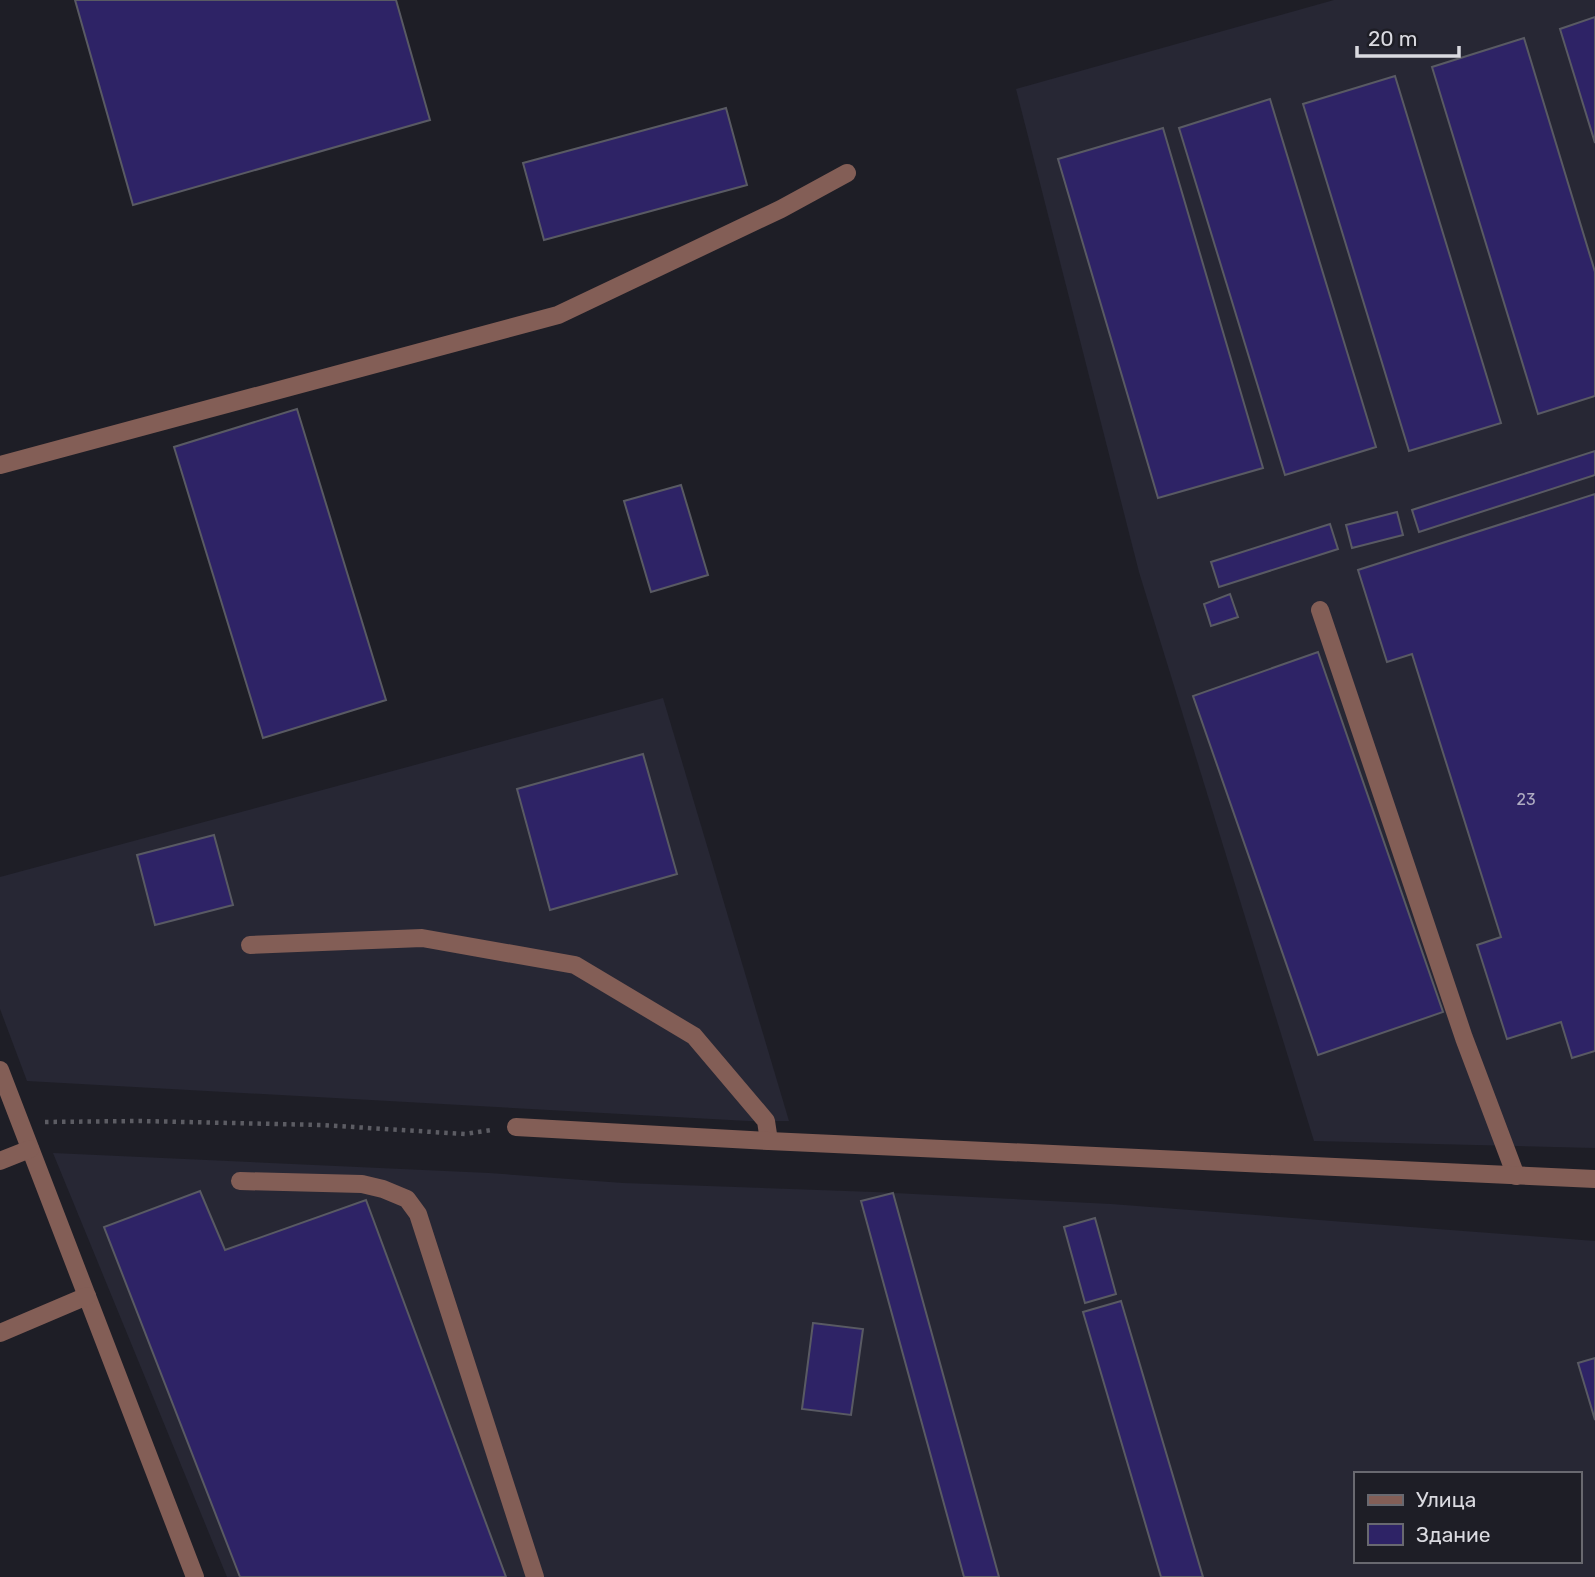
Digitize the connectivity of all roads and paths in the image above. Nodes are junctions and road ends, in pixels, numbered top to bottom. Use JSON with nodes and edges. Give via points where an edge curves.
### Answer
{"nodes":[{"id":1,"x":847,"y":173,"type":"dead end"},
{"id":2,"x":0,"y":465,"type":"edge"},
{"id":3,"x":1320,"y":610,"type":"dead end"},
{"id":4,"x":250,"y":946,"type":"dead end"},
{"id":5,"x":0,"y":1070,"type":"edge"},
{"id":6,"x":20,"y":1123,"type":"junction"},
{"id":7,"x":516,"y":1127,"type":"joint"},
{"id":8,"x":769,"y":1141,"type":"junction"},
{"id":9,"x":30,"y":1149,"type":"junction"},
{"id":10,"x":0,"y":1161,"type":"edge"},
{"id":11,"x":1516,"y":1176,"type":"junction"},
{"id":12,"x":1595,"y":1179,"type":"edge"},
{"id":13,"x":240,"y":1181,"type":"dead end"},
{"id":14,"x":87,"y":1296,"type":"junction"},
{"id":15,"x":0,"y":1333,"type":"edge"},
{"id":16,"x":195,"y":1577,"type":"edge"},
{"id":17,"x":536,"y":1577,"type":"edge"}],
"edges":[{"from":1,"to":2,"type":"street","via":[[558,315]]},
{"from":3,"to":11,"type":"street","via":[[1464,1038]]},
{"from":4,"to":8,"type":"street","via":[[422,938],[575,965],[694,1036],[766,1121]]},
{"from":5,"to":6,"type":"street"},
{"from":6,"to":7,"type":"path","via":[[321,1125],[465,1134]]},
{"from":6,"to":9,"type":"street"},
{"from":7,"to":8,"type":"street"},
{"from":8,"to":11,"type":"street"},
{"from":9,"to":10,"type":"street"},
{"from":9,"to":14,"type":"street"},
{"from":11,"to":12,"type":"street"},
{"from":13,"to":17,"type":"street","via":[[362,1184],[407,1199],[418,1214]]},
{"from":14,"to":15,"type":"street"},
{"from":14,"to":16,"type":"street"}]}
